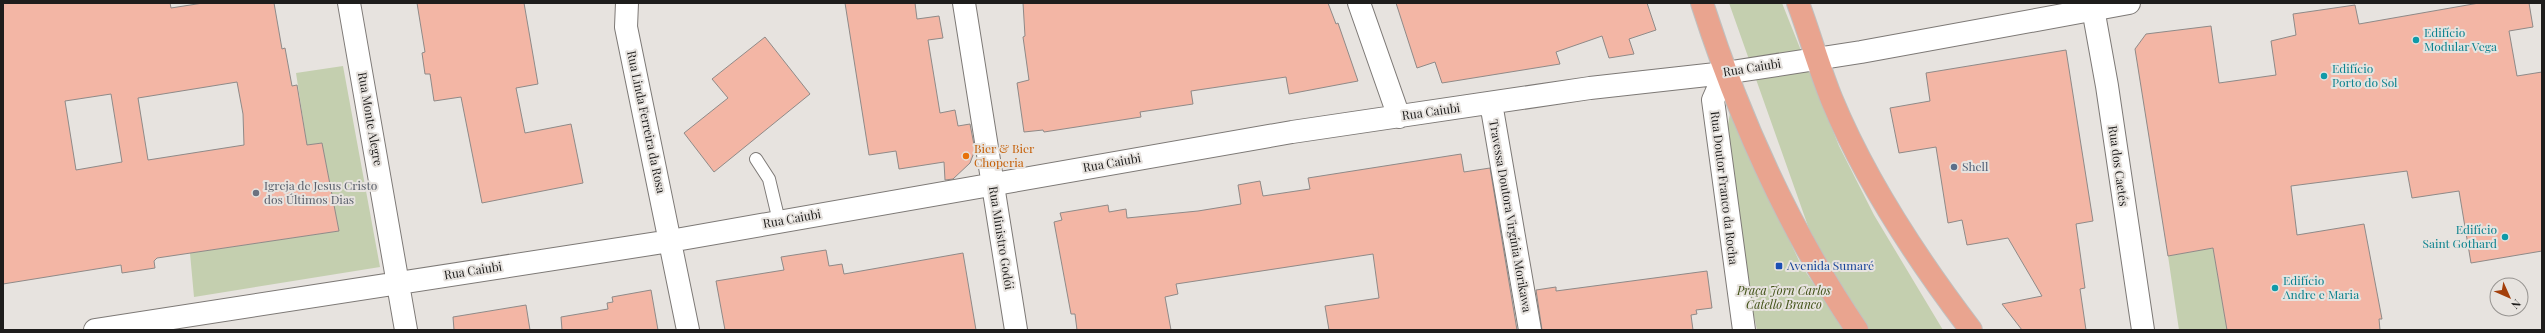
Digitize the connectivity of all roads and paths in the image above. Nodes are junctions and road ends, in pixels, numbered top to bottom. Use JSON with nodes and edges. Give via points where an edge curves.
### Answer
{"nodes":[{"id":1,"x":349,"y":3,"type":"edge"},
{"id":2,"x":627,"y":3,"type":"edge"},
{"id":3,"x":964,"y":3,"type":"edge"},
{"id":4,"x":1359,"y":3,"type":"edge"},
{"id":5,"x":1702,"y":3,"type":"edge"},
{"id":6,"x":1798,"y":3,"type":"edge"},
{"id":7,"x":2129,"y":3,"type":"edge"},
{"id":8,"x":2092,"y":6,"type":"edge"},
{"id":9,"x":1816,"y":58,"type":"junction"},
{"id":10,"x":1725,"y":72,"type":"junction"},
{"id":11,"x":1491,"y":103,"type":"junction"},
{"id":12,"x":1399,"y":117,"type":"junction"},
{"id":13,"x":756,"y":159,"type":"dead end"},
{"id":14,"x":993,"y":184,"type":"junction"},
{"id":15,"x":779,"y":221,"type":"junction"},
{"id":16,"x":670,"y":240,"type":"junction"},
{"id":17,"x":398,"y":282,"type":"junction"},
{"id":18,"x":95,"y":330,"type":"edge"},
{"id":19,"x":406,"y":330,"type":"edge"},
{"id":20,"x":688,"y":330,"type":"edge"},
{"id":21,"x":1016,"y":330,"type":"edge"},
{"id":22,"x":1530,"y":330,"type":"edge"},
{"id":23,"x":1744,"y":330,"type":"edge"},
{"id":24,"x":1858,"y":330,"type":"edge"},
{"id":25,"x":1971,"y":330,"type":"edge"},
{"id":26,"x":2143,"y":330,"type":"edge"}],
"edges":[{"from":1,"to":17,"type":"street","name":"Rua Monte Alegre"},
{"from":2,"to":16,"type":"street","name":"Rua Linda Ferreira da Rosa","via":[[626,27]]},
{"from":3,"to":14,"type":"street","name":"Rua Ministro Godói"},
{"from":4,"to":12,"type":"street"},
{"from":5,"to":10,"type":"main road"},
{"from":6,"to":9,"type":"main road"},
{"from":7,"to":8,"type":"street","name":"Rua Caiubi"},
{"from":8,"to":9,"type":"street","name":"Rua Caiubi"},
{"from":8,"to":26,"type":"street","name":"Rua dos Caetés"},
{"from":9,"to":10,"type":"street","name":"Rua Caiubi"},
{"from":9,"to":25,"type":"main road","via":[[1833,101],[1875,186],[1945,296]]},
{"from":10,"to":11,"type":"street","name":"Rua Caiubi"},
{"from":10,"to":23,"type":"street","name":"Rua Doutor Franco da Rocha","via":[[1713,100]]},
{"from":10,"to":24,"type":"main road","via":[[1809,253]]},
{"from":11,"to":12,"type":"street","name":"Rua Caiubi"},
{"from":11,"to":22,"type":"street","name":"Travessa Doutora Virgínia Morikawa"},
{"from":12,"to":14,"type":"street","name":"Rua Caiubi","via":[[1292,132]]},
{"from":13,"to":15,"type":"lane","via":[[769,179]]},
{"from":14,"to":15,"type":"street","name":"Rua Caiubi"},
{"from":14,"to":21,"type":"street","name":"Rua Ministro Godói"},
{"from":15,"to":16,"type":"street","name":"Rua Caiubi"},
{"from":16,"to":17,"type":"street","name":"Rua Caiubi"},
{"from":16,"to":20,"type":"street","name":"Rua Linda Ferreira da Rosa"},
{"from":17,"to":18,"type":"street","name":"Rua Caiubi"},
{"from":17,"to":19,"type":"street","name":"Rua Monte Alegre"}]}
